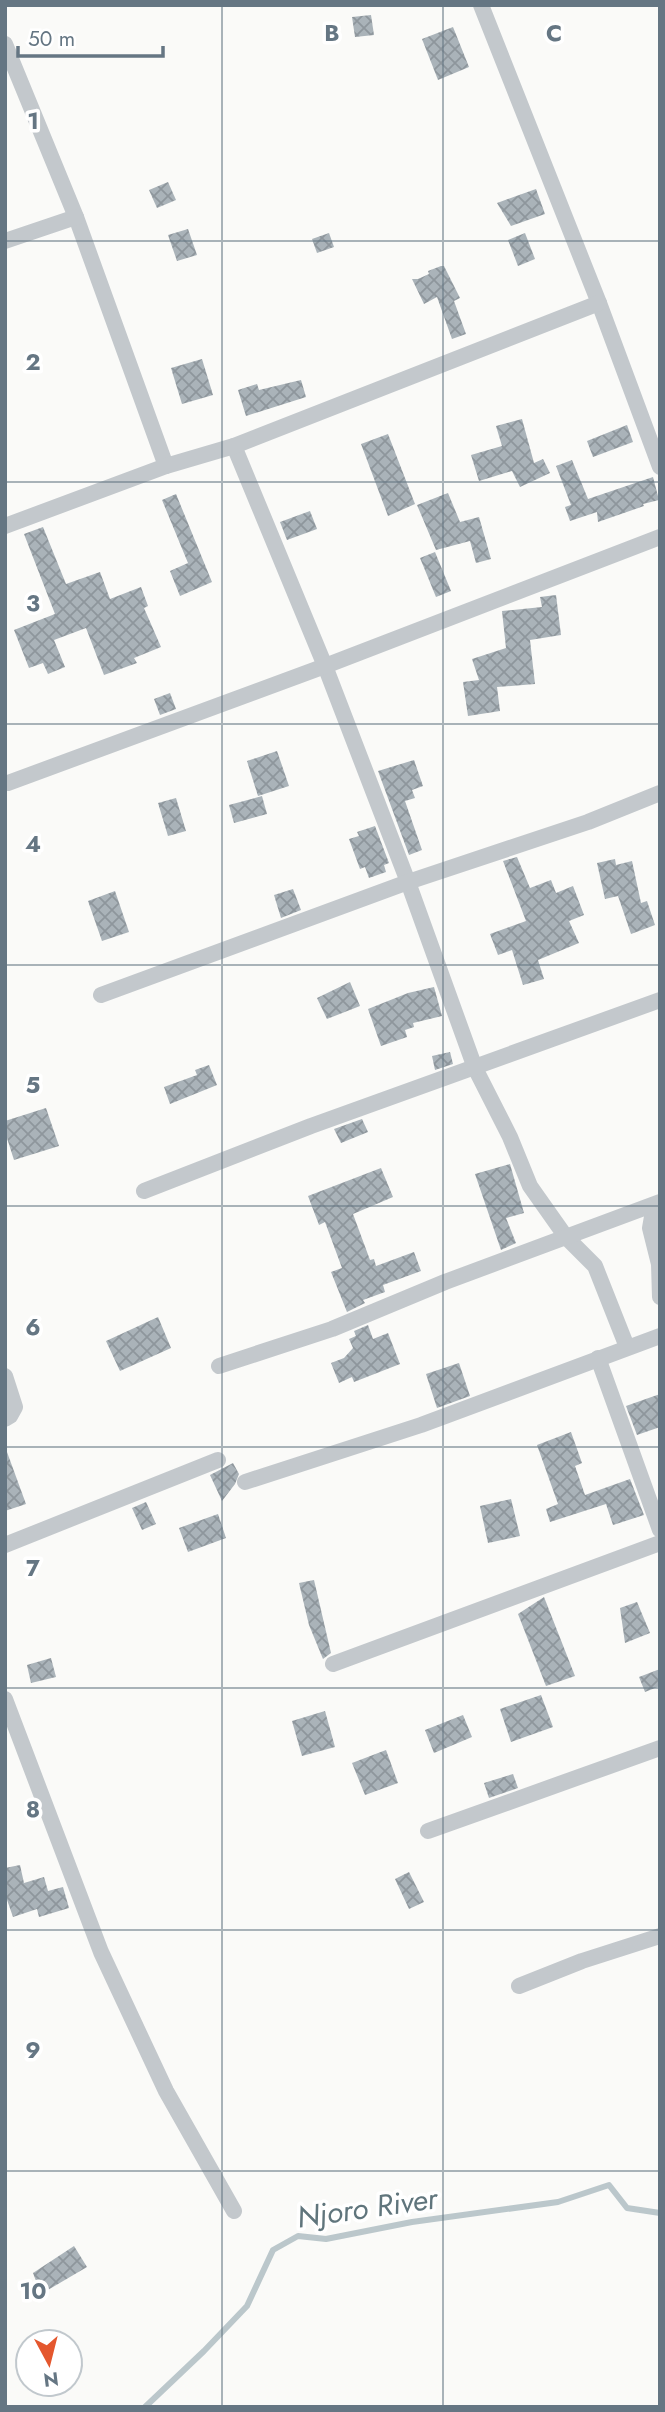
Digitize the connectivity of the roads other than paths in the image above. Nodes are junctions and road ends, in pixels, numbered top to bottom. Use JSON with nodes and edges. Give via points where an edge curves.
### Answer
{"nodes":[{"id":1,"x":481,"y":5,"type":"edge"},
{"id":2,"x":5,"y":44,"type":"edge"},
{"id":3,"x":76,"y":217,"type":"junction"},
{"id":4,"x":5,"y":241,"type":"edge"},
{"id":5,"x":599,"y":303,"type":"junction"},
{"id":6,"x":234,"y":446,"type":"junction"},
{"id":7,"x":166,"y":466,"type":"junction"},
{"id":8,"x":660,"y":467,"type":"edge"},
{"id":9,"x":5,"y":526,"type":"edge"},
{"id":10,"x":660,"y":537,"type":"edge"},
{"id":11,"x":325,"y":666,"type":"junction"},
{"id":12,"x":8,"y":783,"type":"dead end"},
{"id":13,"x":660,"y":793,"type":"edge"},
{"id":14,"x":408,"y":882,"type":"junction"},
{"id":15,"x":101,"y":995,"type":"dead end"},
{"id":16,"x":660,"y":1000,"type":"edge"},
{"id":17,"x":475,"y":1068,"type":"junction"},
{"id":18,"x":144,"y":1191,"type":"dead end"},
{"id":19,"x":657,"y":1203,"type":"edge"},
{"id":20,"x":566,"y":1237,"type":"junction"},
{"id":21,"x":660,"y":1297,"type":"edge"},
{"id":22,"x":660,"y":1336,"type":"edge"},
{"id":23,"x":627,"y":1348,"type":"junction"},
{"id":24,"x":598,"y":1358,"type":"junction"},
{"id":25,"x":219,"y":1366,"type":"dead end"},
{"id":26,"x":5,"y":1376,"type":"edge"},
{"id":27,"x":5,"y":1419,"type":"edge"},
{"id":28,"x":218,"y":1460,"type":"dead end"},
{"id":29,"x":245,"y":1482,"type":"dead end"},
{"id":30,"x":660,"y":1530,"type":"edge"},
{"id":31,"x":660,"y":1543,"type":"edge"},
{"id":32,"x":5,"y":1545,"type":"edge"},
{"id":33,"x":334,"y":1664,"type":"dead end"},
{"id":34,"x":5,"y":1699,"type":"edge"},
{"id":35,"x":660,"y":1748,"type":"edge"},
{"id":36,"x":428,"y":1831,"type":"dead end"},
{"id":37,"x":660,"y":1936,"type":"edge"},
{"id":38,"x":519,"y":1986,"type":"dead end"},
{"id":39,"x":234,"y":2211,"type":"dead end"}],
"edges":[{"from":1,"to":5,"type":"street"},
{"from":2,"to":3,"type":"street"},
{"from":3,"to":4,"type":"street"},
{"from":3,"to":7,"type":"street"},
{"from":5,"to":6,"type":"street"},
{"from":5,"to":8,"type":"street"},
{"from":6,"to":7,"type":"street"},
{"from":6,"to":11,"type":"street"},
{"from":7,"to":9,"type":"street"},
{"from":10,"to":11,"type":"street"},
{"from":11,"to":12,"type":"street"},
{"from":11,"to":14,"type":"street"},
{"from":13,"to":14,"type":"street","via":[[589,822]]},
{"from":14,"to":15,"type":"street"},
{"from":14,"to":17,"type":"street"},
{"from":16,"to":17,"type":"street"},
{"from":17,"to":18,"type":"street"},
{"from":17,"to":20,"type":"street","via":[[530,1186]]},
{"from":19,"to":20,"type":"street"},
{"from":19,"to":21,"type":"street","via":[[650,1228],[659,1264]]},
{"from":20,"to":23,"type":"street","via":[[595,1266]]},
{"from":20,"to":25,"type":"street","via":[[332,1329]]},
{"from":22,"to":23,"type":"street"},
{"from":23,"to":24,"type":"street"},
{"from":24,"to":29,"type":"street","via":[[421,1425]]},
{"from":24,"to":30,"type":"street"},
{"from":26,"to":27,"type":"street","via":[[15,1407]]},
{"from":28,"to":32,"type":"street"},
{"from":31,"to":33,"type":"street"},
{"from":34,"to":39,"type":"street","via":[[101,1951],[166,2091]]},
{"from":35,"to":36,"type":"street"},
{"from":37,"to":38,"type":"street"}]}
